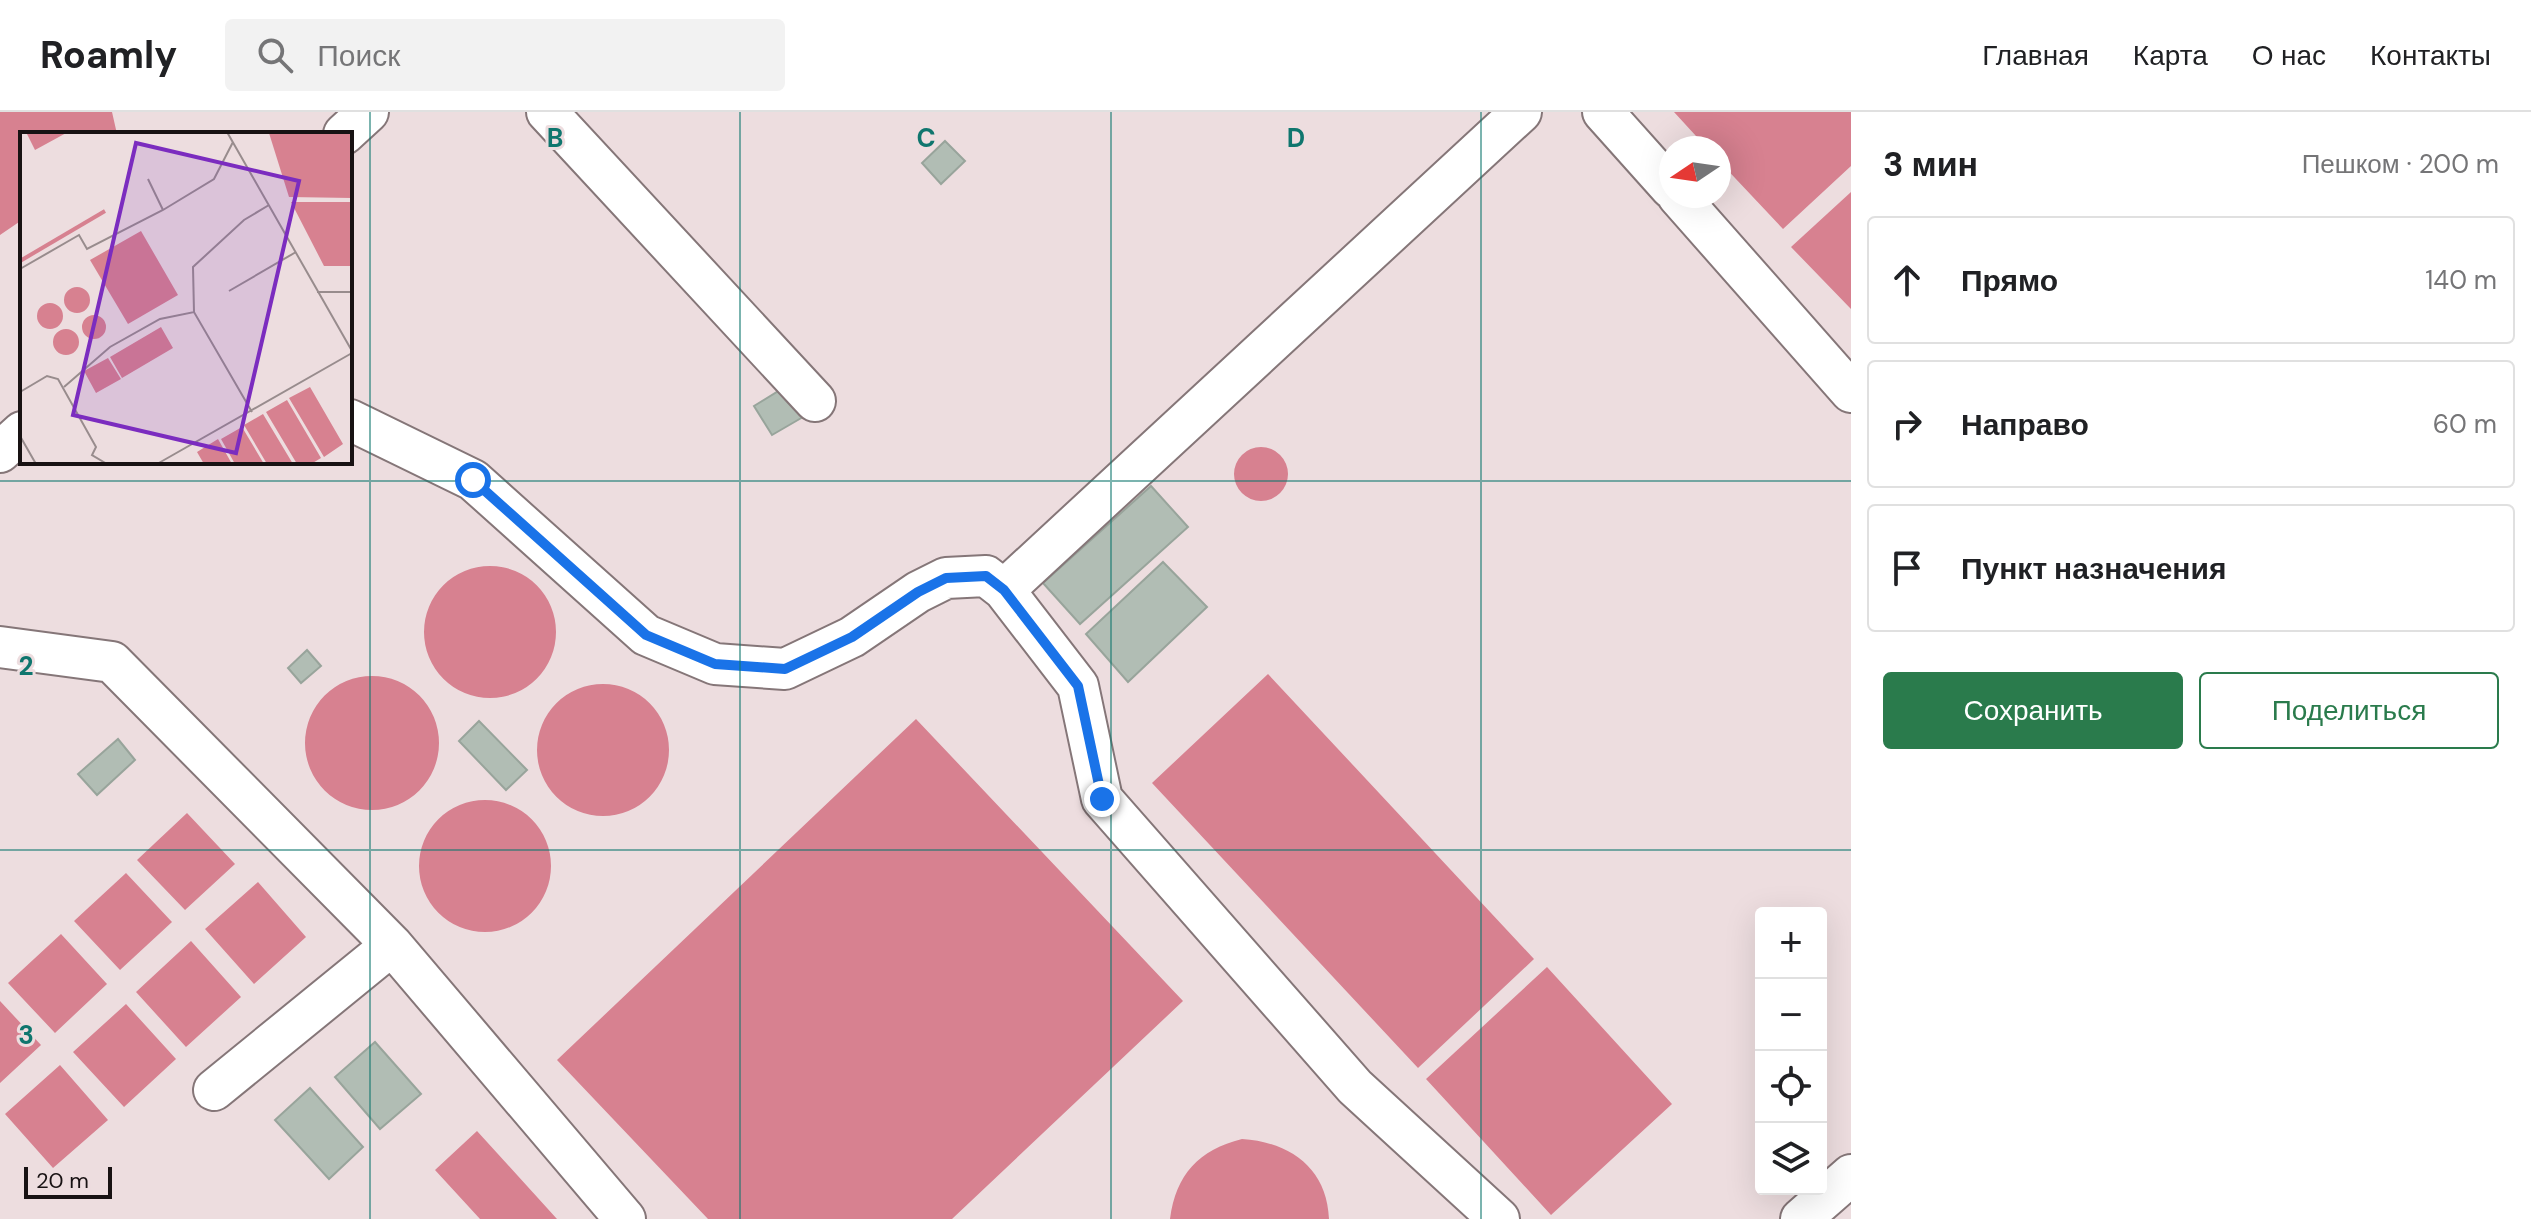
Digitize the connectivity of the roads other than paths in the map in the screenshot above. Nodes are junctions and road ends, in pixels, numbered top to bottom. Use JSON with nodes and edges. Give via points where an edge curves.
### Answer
{"nodes":[{"id":1,"x":368,"y":112,"type":"edge"},
{"id":2,"x":547,"y":112,"type":"edge"},
{"id":3,"x":1521,"y":112,"type":"edge"},
{"id":4,"x":1603,"y":112,"type":"edge"},
{"id":5,"x":346,"y":132,"type":"edge"},
{"id":6,"x":1659,"y":175,"type":"edge"},
{"id":7,"x":1689,"y":208,"type":"edge"},
{"id":8,"x":1851,"y":392,"type":"edge"},
{"id":9,"x":815,"y":401,"type":"dead end"},
{"id":10,"x":352,"y":421,"type":"edge"},
{"id":11,"x":20,"y":434,"type":"edge"},
{"id":12,"x":0,"y":452,"type":"edge"},
{"id":13,"x":1004,"y":590,"type":"junction"},
{"id":14,"x":0,"y":647,"type":"edge"},
{"id":15,"x":392,"y":945,"type":"junction"},
{"id":16,"x":214,"y":1090,"type":"dead end"},
{"id":17,"x":1851,"y":1175,"type":"edge"},
{"id":18,"x":625,"y":1219,"type":"edge"},
{"id":19,"x":1499,"y":1219,"type":"edge"},
{"id":20,"x":1801,"y":1219,"type":"edge"}],
"edges":[{"from":1,"to":5,"type":"lane"},
{"from":2,"to":9,"type":"lane"},
{"from":3,"to":13,"type":"lane"},
{"from":4,"to":6,"type":"lane"},
{"from":7,"to":8,"type":"lane"},
{"from":10,"to":13,"type":"lane","via":[[473,480],[646,635],[715,664],[785,669],[852,637],[946,578],[986,576]]},
{"from":11,"to":12,"type":"lane"},
{"from":13,"to":19,"type":"lane","via":[[1078,686],[1102,799],[1355,1087]]},
{"from":14,"to":15,"type":"lane","via":[[112,662]]},
{"from":15,"to":16,"type":"lane"},
{"from":15,"to":18,"type":"lane"},
{"from":17,"to":20,"type":"lane"}]}
